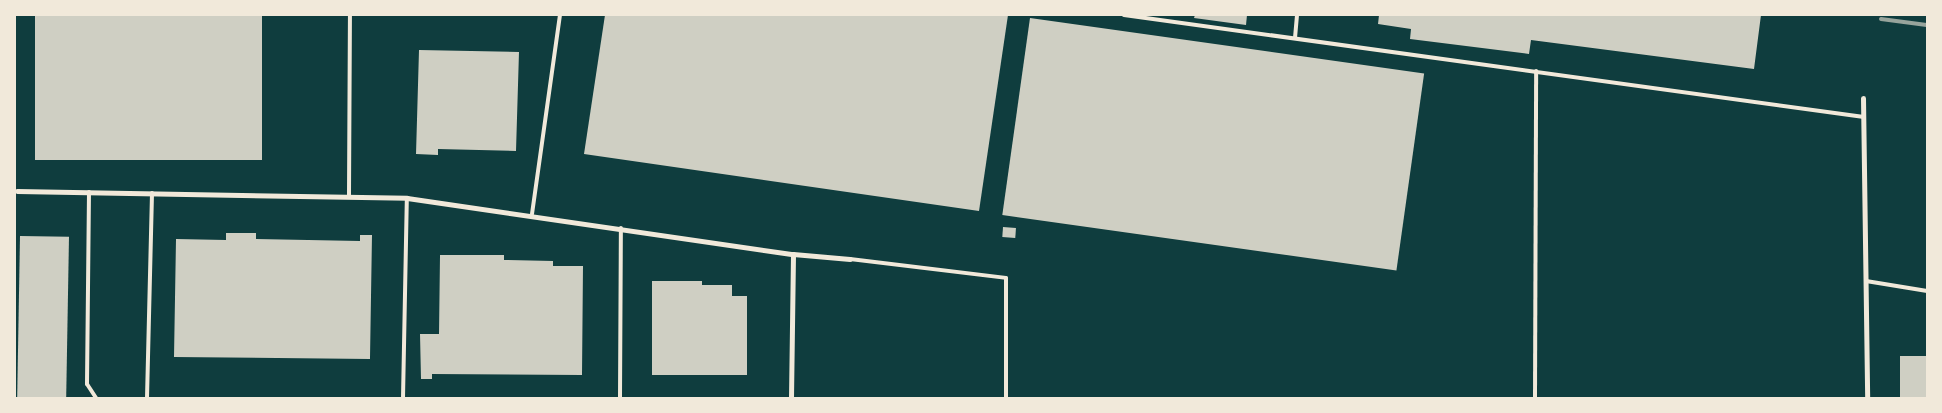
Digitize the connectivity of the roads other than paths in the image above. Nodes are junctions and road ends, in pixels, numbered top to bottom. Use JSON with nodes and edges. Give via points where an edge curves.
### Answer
{"nodes":[{"id":1,"x":350,"y":15,"type":"edge"},
{"id":2,"x":560,"y":15,"type":"edge"},
{"id":3,"x":1124,"y":15,"type":"edge"},
{"id":4,"x":1297,"y":15,"type":"edge"},
{"id":5,"x":1294,"y":38,"type":"junction"},
{"id":6,"x":1536,"y":71,"type":"junction"},
{"id":7,"x":1863,"y":98,"type":"dead end"},
{"id":8,"x":1864,"y":117,"type":"junction"},
{"id":9,"x":16,"y":191,"type":"dead end"},
{"id":10,"x":89,"y":192,"type":"junction"},
{"id":11,"x":152,"y":193,"type":"junction"},
{"id":12,"x":349,"y":195,"type":"junction"},
{"id":13,"x":407,"y":198,"type":"junction"},
{"id":14,"x":532,"y":214,"type":"junction"},
{"id":15,"x":621,"y":228,"type":"junction"},
{"id":16,"x":793,"y":254,"type":"junction"},
{"id":17,"x":850,"y":259,"type":"joint"},
{"id":18,"x":1866,"y":281,"type":"junction"},
{"id":19,"x":1927,"y":291,"type":"edge"},
{"id":20,"x":96,"y":398,"type":"edge"},
{"id":21,"x":147,"y":398,"type":"edge"},
{"id":22,"x":403,"y":398,"type":"edge"},
{"id":23,"x":620,"y":398,"type":"edge"},
{"id":24,"x":791,"y":398,"type":"edge"},
{"id":25,"x":1006,"y":398,"type":"edge"},
{"id":26,"x":1536,"y":398,"type":"edge"},
{"id":27,"x":1867,"y":398,"type":"edge"}],
"edges":[{"from":1,"to":12,"type":"lane"},
{"from":2,"to":14,"type":"lane"},
{"from":3,"to":5,"type":"lane"},
{"from":4,"to":5,"type":"lane"},
{"from":5,"to":6,"type":"lane"},
{"from":6,"to":8,"type":"lane"},
{"from":6,"to":26,"type":"lane"},
{"from":7,"to":8,"type":"street"},
{"from":8,"to":18,"type":"street"},
{"from":9,"to":10,"type":"street"},
{"from":10,"to":11,"type":"street"},
{"from":10,"to":20,"type":"lane","via":[[87,384]]},
{"from":11,"to":12,"type":"street"},
{"from":11,"to":21,"type":"lane"},
{"from":12,"to":13,"type":"street"},
{"from":13,"to":14,"type":"street"},
{"from":13,"to":22,"type":"lane"},
{"from":14,"to":15,"type":"street"},
{"from":15,"to":16,"type":"street"},
{"from":15,"to":23,"type":"lane"},
{"from":16,"to":17,"type":"street"},
{"from":16,"to":24,"type":"street"},
{"from":17,"to":25,"type":"lane","via":[[1006,278]]},
{"from":18,"to":19,"type":"lane"},
{"from":18,"to":27,"type":"street"}]}
